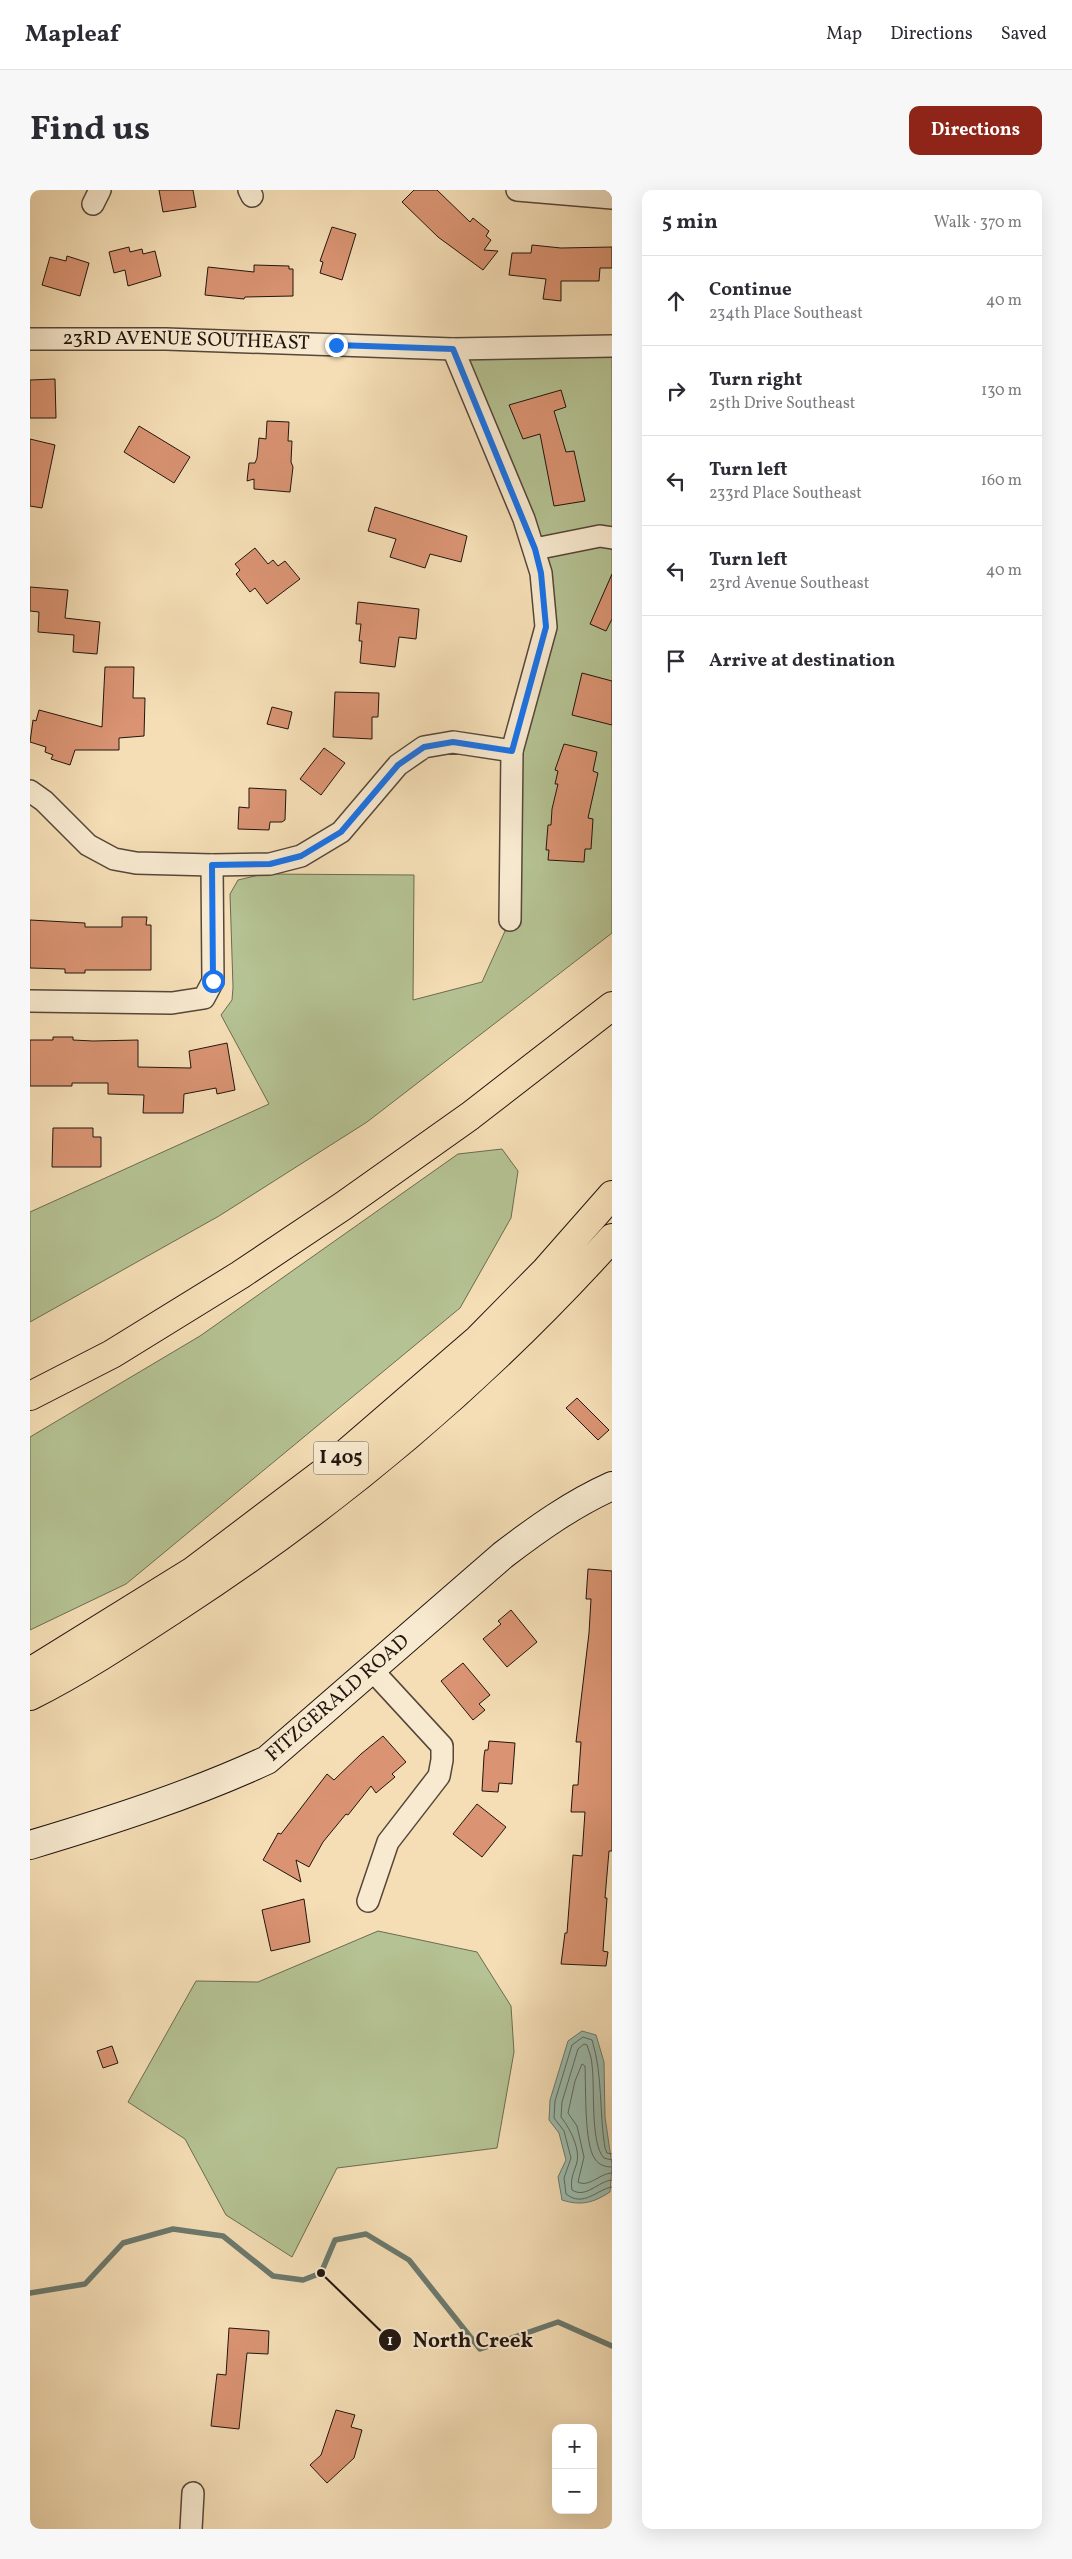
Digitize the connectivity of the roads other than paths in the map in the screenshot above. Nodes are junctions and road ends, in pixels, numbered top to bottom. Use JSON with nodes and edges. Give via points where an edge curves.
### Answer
{"nodes":[{"id":1,"x":517,"y":190,"type":"edge"},
{"id":2,"x":612,"y":198,"type":"edge"},
{"id":3,"x":30,"y":340,"type":"edge"},
{"id":4,"x":612,"y":346,"type":"edge"},
{"id":5,"x":453,"y":349,"type":"junction"},
{"id":6,"x":612,"y":538,"type":"edge"},
{"id":7,"x":535,"y":549,"type":"junction"},
{"id":8,"x":512,"y":751,"type":"junction"},
{"id":9,"x":30,"y":791,"type":"edge"},
{"id":10,"x":212,"y":865,"type":"junction"},
{"id":11,"x":510,"y":920,"type":"dead end"},
{"id":12,"x":30,"y":1001,"type":"edge"},
{"id":13,"x":612,"y":1006,"type":"edge"},
{"id":14,"x":612,"y":1195,"type":"edge"},
{"id":15,"x":612,"y":1238,"type":"edge"},
{"id":16,"x":30,"y":1396,"type":"edge"},
{"id":17,"x":612,"y":1486,"type":"edge"},
{"id":18,"x":372,"y":1670,"type":"junction"},
{"id":19,"x":30,"y":1672,"type":"edge"},
{"id":20,"x":30,"y":1696,"type":"edge"},
{"id":21,"x":30,"y":1845,"type":"edge"},
{"id":22,"x":368,"y":1901,"type":"dead end"},
{"id":23,"x":193,"y":2493,"type":"dead end"},
{"id":24,"x":191,"y":2529,"type":"edge"}],
"edges":[{"from":1,"to":2,"type":"street"},
{"from":3,"to":5,"type":"street","name":"23RD AVENUE SOUTHEAST","via":[[166,339]]},
{"from":4,"to":5,"type":"street","name":"23RD AVENUE SOUTHEAST"},
{"from":5,"to":7,"type":"street"},
{"from":6,"to":7,"type":"street","via":[[600,536]]},
{"from":7,"to":8,"type":"street","via":[[541,573],[546,627]]},
{"from":8,"to":10,"type":"street","via":[[453,742],[424,747],[398,765],[341,832],[301,856],[270,864]]},
{"from":8,"to":11,"type":"street"},
{"from":9,"to":10,"type":"street","via":[[88,845],[114,859],[136,863]]},
{"from":10,"to":12,"type":"street","via":[[213,981],[204,998],[172,1003]]},
{"from":13,"to":16,"type":"highway","via":[[470,1116],[256,1264],[112,1354]]},
{"from":14,"to":19,"type":"highway","number":"I 405","via":[[546,1270],[478,1339],[324,1472],[193,1571]]},
{"from":15,"to":20,"type":"highway","number":"I 405","via":[[508,1346],[414,1432],[326,1504],[174,1609],[66,1678]]},
{"from":17,"to":18,"type":"street","name":"FITZGERALD ROAD","via":[[543,1525],[503,1555]]},
{"from":18,"to":21,"type":"street","name":"FITZGERALD ROAD","via":[[267,1760],[99,1825]]},
{"from":18,"to":22,"type":"street","via":[[442,1746],[442,1760],[439,1776],[388,1842]]},
{"from":23,"to":24,"type":"street"}]}
